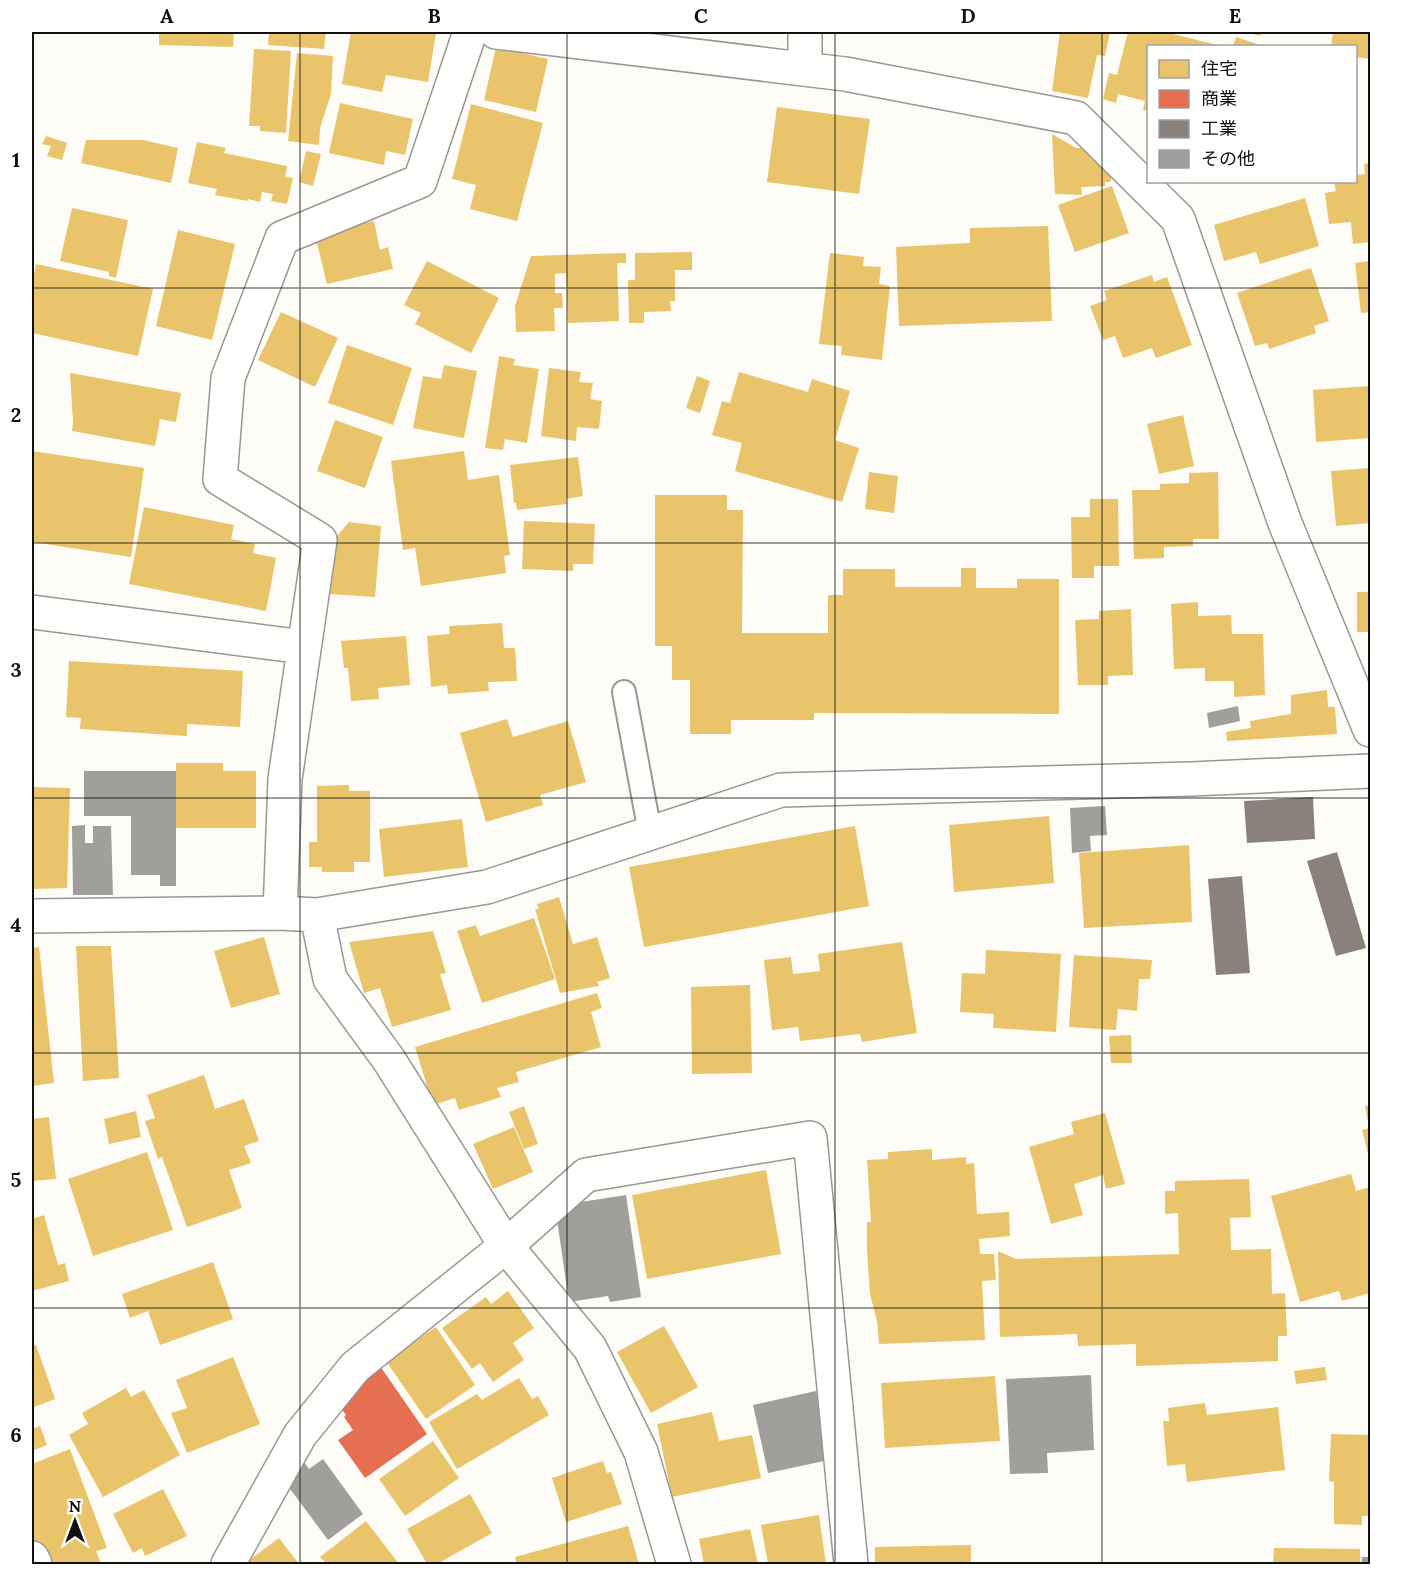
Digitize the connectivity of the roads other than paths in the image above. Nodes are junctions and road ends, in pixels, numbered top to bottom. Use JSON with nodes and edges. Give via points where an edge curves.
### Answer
{"nodes":[{"id":1,"x":470,"y":32,"type":"edge"},
{"id":2,"x":496,"y":32,"type":"edge"},
{"id":3,"x":805,"y":32,"type":"edge"},
{"id":4,"x":805,"y":69,"type":"junction"},
{"id":5,"x":32,"y":612,"type":"edge"},
{"id":6,"x":304,"y":647,"type":"junction"},
{"id":7,"x":624,"y":692,"type":"dead end"},
{"id":8,"x":1371,"y":730,"type":"edge"},
{"id":9,"x":1371,"y":771,"type":"edge"},
{"id":10,"x":650,"y":833,"type":"junction"},
{"id":11,"x":280,"y":913,"type":"junction"},
{"id":12,"x":317,"y":915,"type":"junction"},
{"id":13,"x":32,"y":916,"type":"edge"},
{"id":14,"x":506,"y":1246,"type":"junction"},
{"id":15,"x":32,"y":1558,"type":"edge"},
{"id":16,"x":34,"y":1564,"type":"edge"},
{"id":17,"x":228,"y":1564,"type":"edge"},
{"id":18,"x":674,"y":1564,"type":"edge"},
{"id":19,"x":851,"y":1564,"type":"edge"}],
"edges":[{"from":1,"to":6,"type":"street","via":[[420,181],[282,238],[228,378],[220,479],[320,540]]},
{"from":2,"to":4,"type":"street"},
{"from":3,"to":4,"type":"street"},
{"from":4,"to":8,"type":"street","via":[[1076,118],[1178,219],[1285,523]]},
{"from":5,"to":6,"type":"street"},
{"from":6,"to":11,"type":"street","via":[[285,778]]},
{"from":7,"to":10,"type":"lane"},
{"from":9,"to":10,"type":"street","via":[[781,790]]},
{"from":10,"to":12,"type":"street","via":[[487,887]]},
{"from":11,"to":12,"type":"street"},
{"from":11,"to":13,"type":"street"},
{"from":12,"to":14,"type":"street","via":[[330,979],[389,1060]]},
{"from":14,"to":17,"type":"street","via":[[355,1367],[300,1435]]},
{"from":14,"to":18,"type":"street","via":[[590,1348],[641,1452]]},
{"from":14,"to":19,"type":"street","via":[[586,1174],[810,1137]]},
{"from":15,"to":16,"type":"street"}]}
